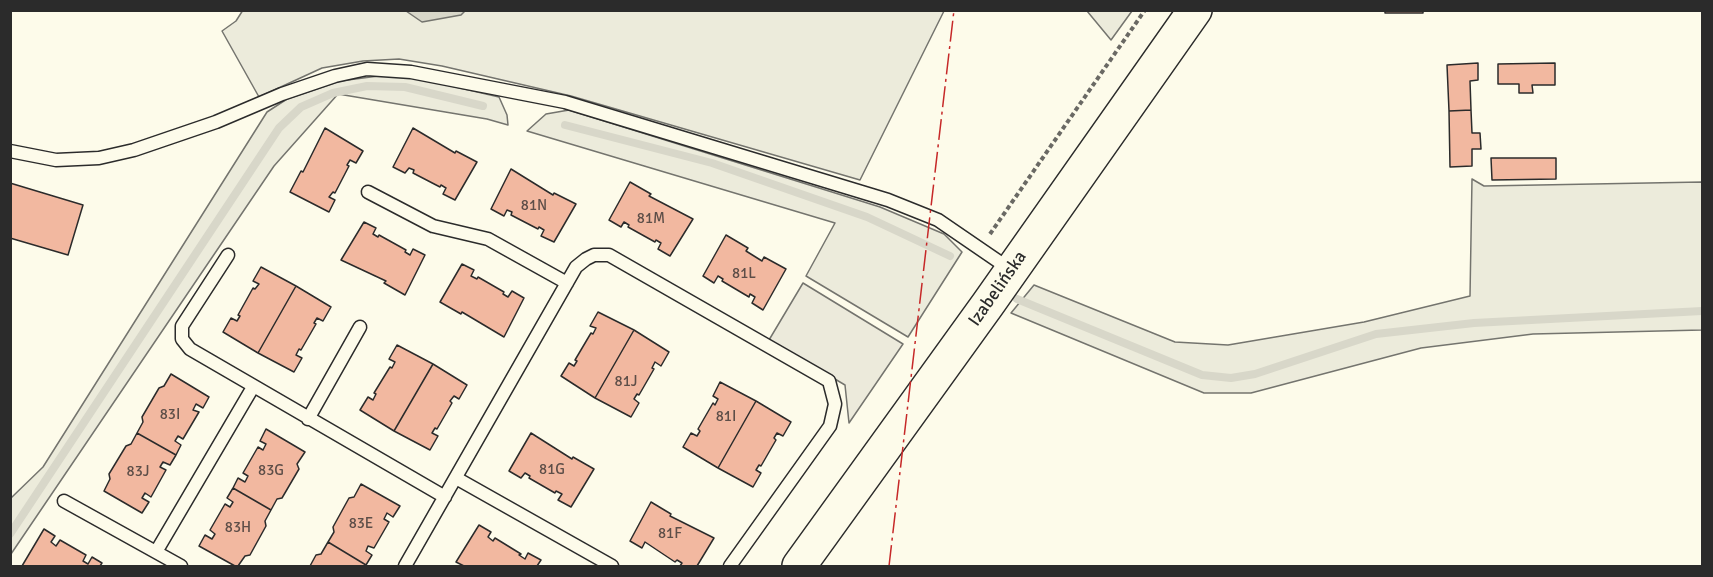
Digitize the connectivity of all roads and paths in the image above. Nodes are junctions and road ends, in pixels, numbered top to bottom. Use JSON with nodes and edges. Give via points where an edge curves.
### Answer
{"nodes":[{"id":1,"x":1195,"y":10,"type":"edge"},
{"id":2,"x":10,"y":151,"type":"edge"},
{"id":3,"x":368,"y":192,"type":"dead end"},
{"id":4,"x":228,"y":255,"type":"dead end"},
{"id":5,"x":1012,"y":270,"type":"junction"},
{"id":6,"x":567,"y":283,"type":"junction"},
{"id":7,"x":360,"y":327,"type":"dead end"},
{"id":8,"x":253,"y":387,"type":"junction"},
{"id":9,"x":308,"y":418,"type":"junction"},
{"id":10,"x":456,"y":478,"type":"junction"},
{"id":11,"x":445,"y":497,"type":"junction"},
{"id":12,"x":64,"y":501,"type":"dead end"},
{"id":13,"x":156,"y":552,"type":"junction"},
{"id":14,"x":181,"y":567,"type":"edge"},
{"id":15,"x":405,"y":567,"type":"edge"},
{"id":16,"x":612,"y":567,"type":"edge"},
{"id":17,"x":730,"y":567,"type":"edge"},
{"id":18,"x":799,"y":567,"type":"edge"}],
"edges":[{"from":1,"to":5,"type":"street","name":"Izabelińska"},
{"from":2,"to":5,"type":"lane","via":[[56,160],[99,158],[216,122],[335,76],[367,69],[411,72],[565,102],[888,200],[938,220]]},
{"from":3,"to":6,"type":"lane","via":[[433,226],[488,239]]},
{"from":4,"to":8,"type":"lane","via":[[182,326],[182,339],[190,349]]},
{"from":5,"to":18,"type":"street","name":"Izabelińska"},
{"from":6,"to":10,"type":"lane"},
{"from":6,"to":17,"type":"lane","via":[[586,259],[609,255],[829,381],[835,404],[830,426]]},
{"from":7,"to":9,"type":"lane"},
{"from":8,"to":9,"type":"lane"},
{"from":8,"to":13,"type":"lane"},
{"from":9,"to":11,"type":"lane"},
{"from":10,"to":11,"type":"lane"},
{"from":10,"to":16,"type":"lane"},
{"from":11,"to":15,"type":"lane"},
{"from":12,"to":13,"type":"lane"},
{"from":13,"to":14,"type":"lane"}]}
